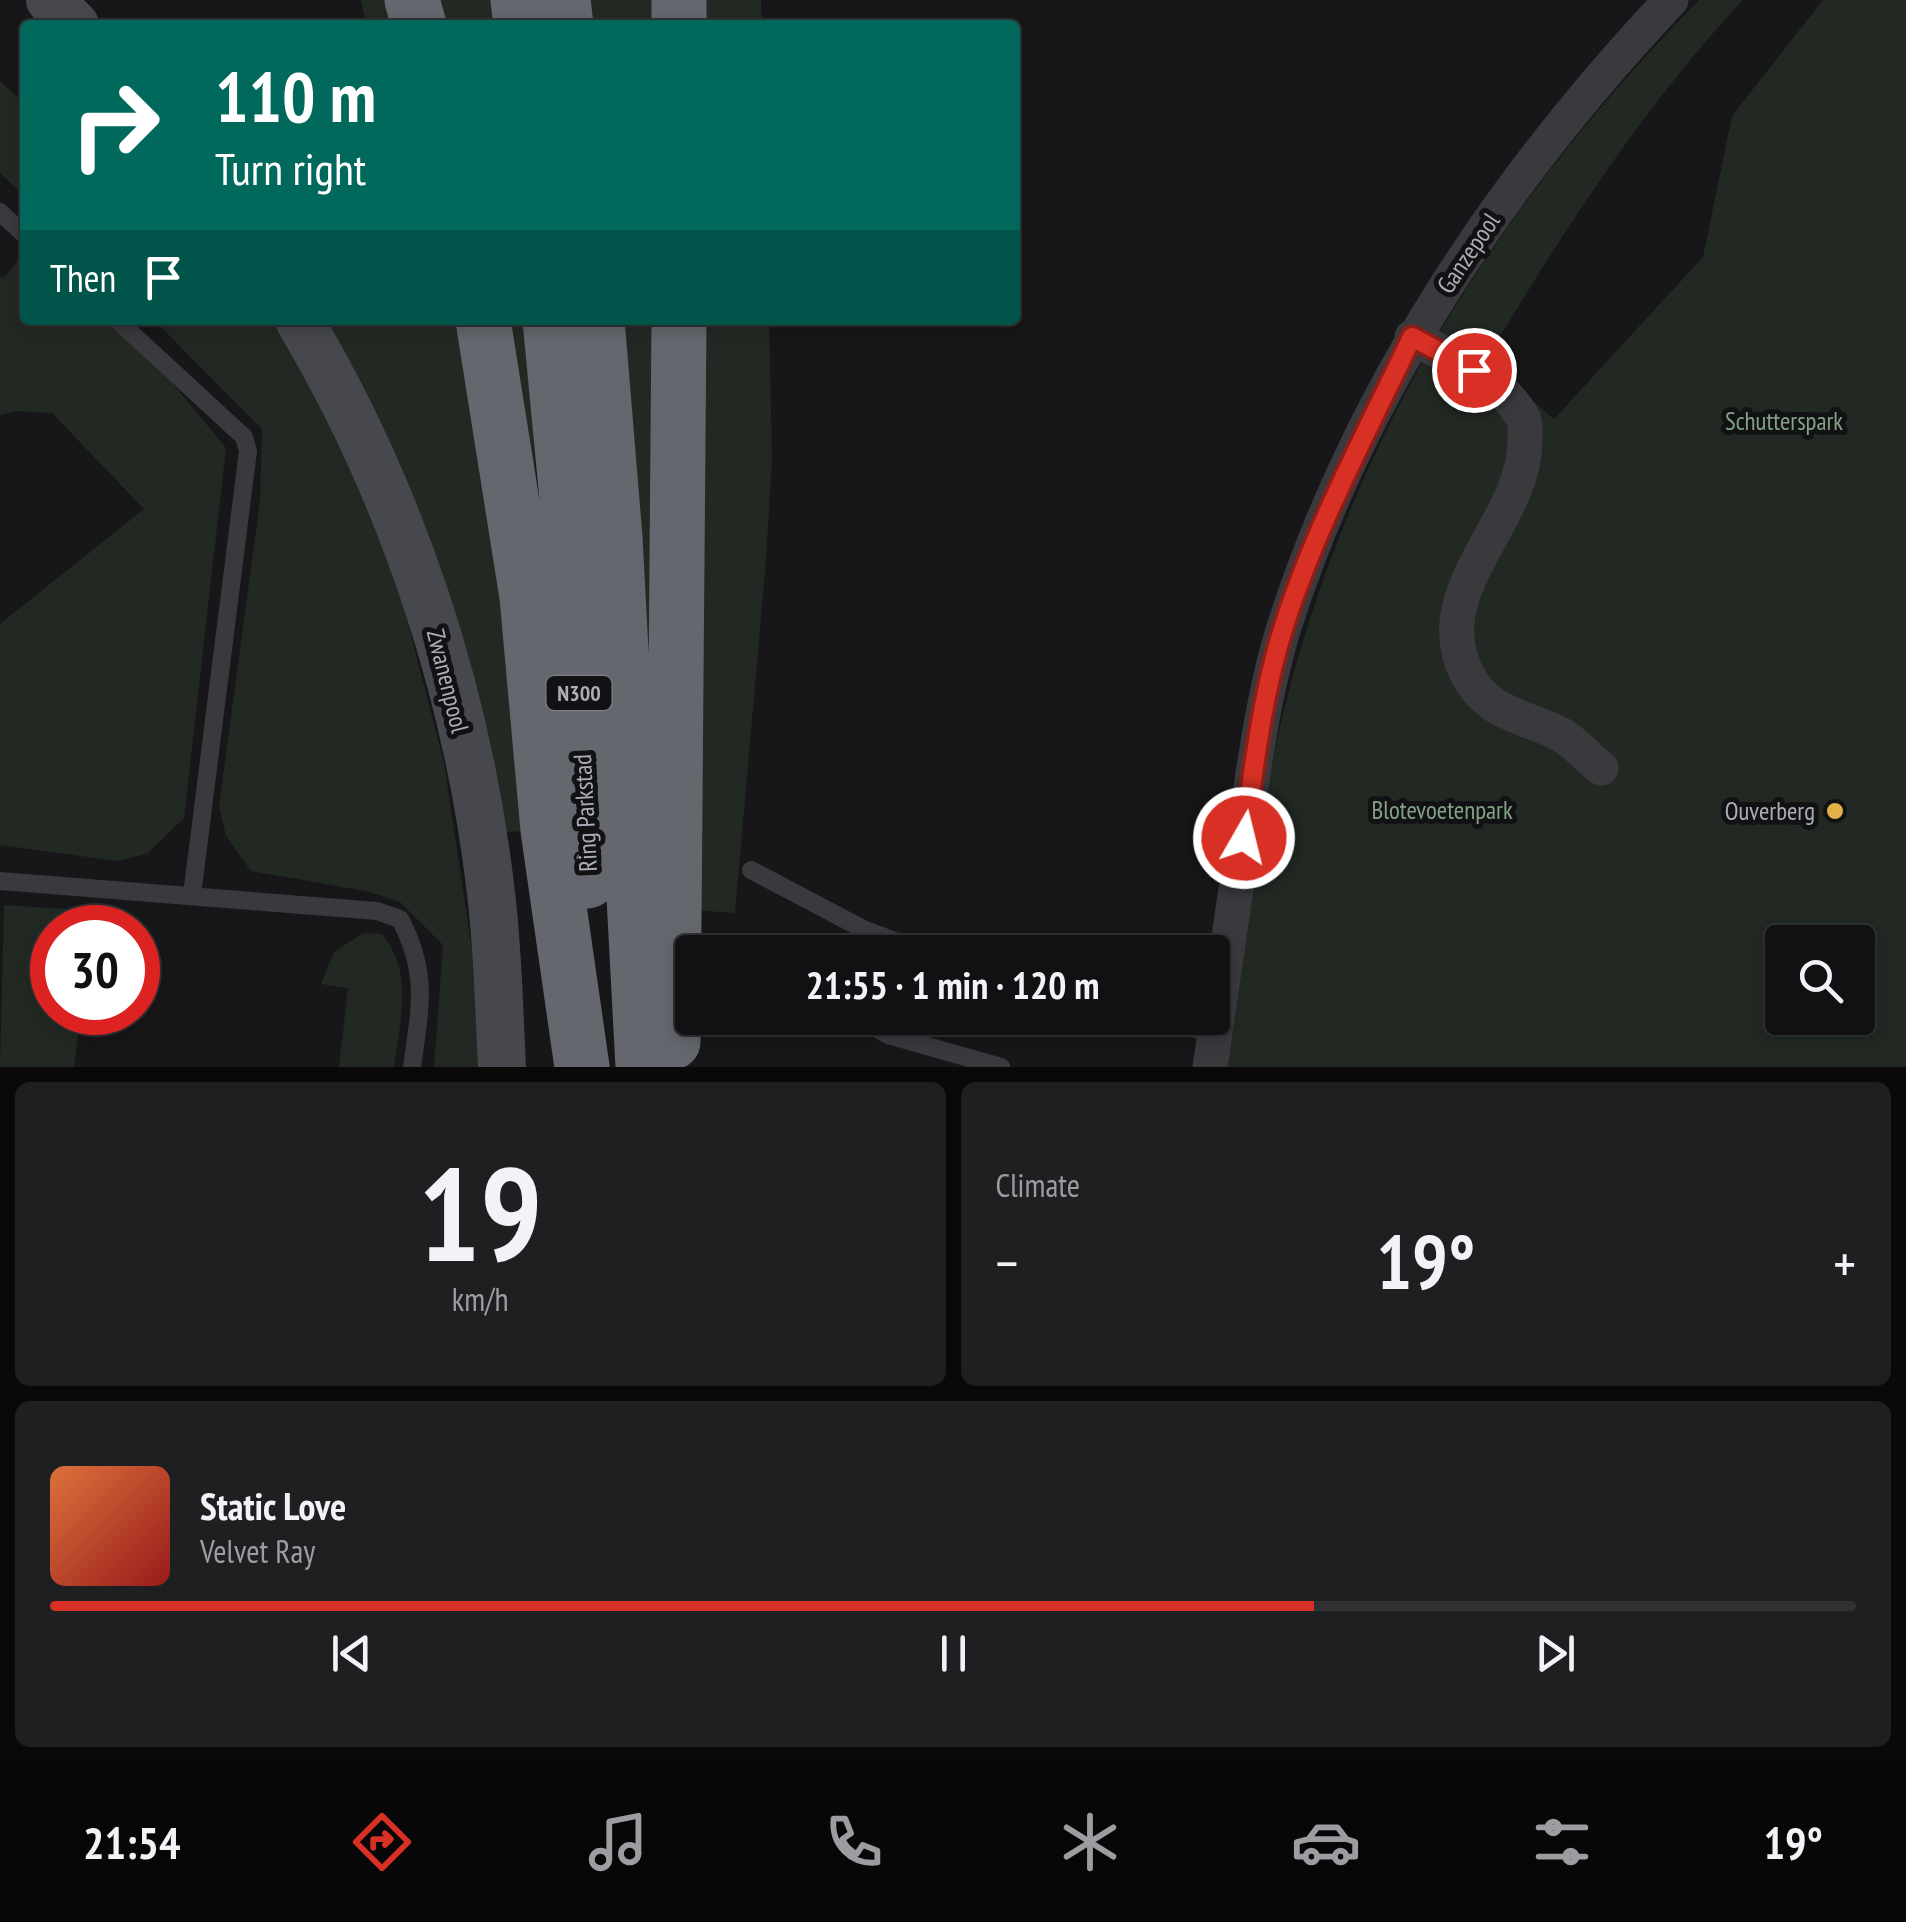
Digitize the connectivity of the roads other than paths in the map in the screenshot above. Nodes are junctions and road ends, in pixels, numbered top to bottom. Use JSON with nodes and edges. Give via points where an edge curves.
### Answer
{"nodes":[{"id":1,"x":50,"y":0,"type":"edge"},
{"id":2,"x":1671,"y":0,"type":"edge"},
{"id":3,"x":70,"y":20,"type":"edge"},
{"id":4,"x":0,"y":212,"type":"edge"},
{"id":5,"x":20,"y":231,"type":"edge"},
{"id":6,"x":122,"y":325,"type":"edge"},
{"id":7,"x":303,"y":325,"type":"edge"},
{"id":8,"x":485,"y":325,"type":"edge"},
{"id":9,"x":550,"y":325,"type":"edge"},
{"id":10,"x":597,"y":325,"type":"edge"},
{"id":11,"x":679,"y":325,"type":"edge"},
{"id":12,"x":1412,"y":337,"type":"junction"},
{"id":13,"x":1601,"y":768,"type":"dead end"},
{"id":14,"x":751,"y":870,"type":"dead end"},
{"id":15,"x":0,"y":881,"type":"edge"},
{"id":16,"x":192,"y":895,"type":"junction"},
{"id":17,"x":863,"y":929,"type":"junction"},
{"id":18,"x":861,"y":935,"type":"edge"},
{"id":19,"x":879,"y":935,"type":"edge"},
{"id":20,"x":1229,"y":935,"type":"edge"},
{"id":21,"x":891,"y":1035,"type":"edge"},
{"id":22,"x":1215,"y":1035,"type":"edge"},
{"id":23,"x":412,"y":1067,"type":"edge"},
{"id":24,"x":502,"y":1067,"type":"edge"},
{"id":25,"x":582,"y":1067,"type":"edge"},
{"id":26,"x":598,"y":1067,"type":"edge"},
{"id":27,"x":644,"y":1067,"type":"edge"},
{"id":28,"x":672,"y":1067,"type":"edge"},
{"id":29,"x":1001,"y":1067,"type":"edge"},
{"id":30,"x":1210,"y":1067,"type":"edge"}],
"edges":[{"from":1,"to":3,"type":"street"},
{"from":2,"to":12,"type":"street","name":"Ganzepool","via":[[1531,158]]},
{"from":4,"to":5,"type":"lane"},
{"from":6,"to":16,"type":"lane","via":[[244,437],[248,451]]},
{"from":7,"to":24,"type":"street","name":"Zwanenpool","via":[[362,443],[434,620],[491,890]]},
{"from":8,"to":25,"type":"highway","number":"N300","via":[[527,597],[548,830]]},
{"from":9,"to":26,"type":"highway","name":"Ring Parkstad","number":"N300","via":[[571,542]]},
{"from":10,"to":27,"type":"highway","name":"Ring Parkstad","number":"N300"},
{"from":11,"to":28,"type":"highway"},
{"from":12,"to":13,"type":"street","via":[[1512,394],[1525,419],[1526,454],[1514,495],[1460,599],[1458,652],[1467,675],[1486,702],[1564,736]]},
{"from":12,"to":20,"type":"street","name":"Ganzepool","via":[[1334,500],[1284,626],[1260,722]]},
{"from":14,"to":17,"type":"lane"},
{"from":15,"to":16,"type":"lane"},
{"from":16,"to":23,"type":"lane","via":[[376,911],[400,920],[423,988]]},
{"from":17,"to":18,"type":"lane"},
{"from":17,"to":19,"type":"lane"},
{"from":21,"to":29,"type":"lane"},
{"from":22,"to":30,"type":"street","name":"Ganzepool"}]}
